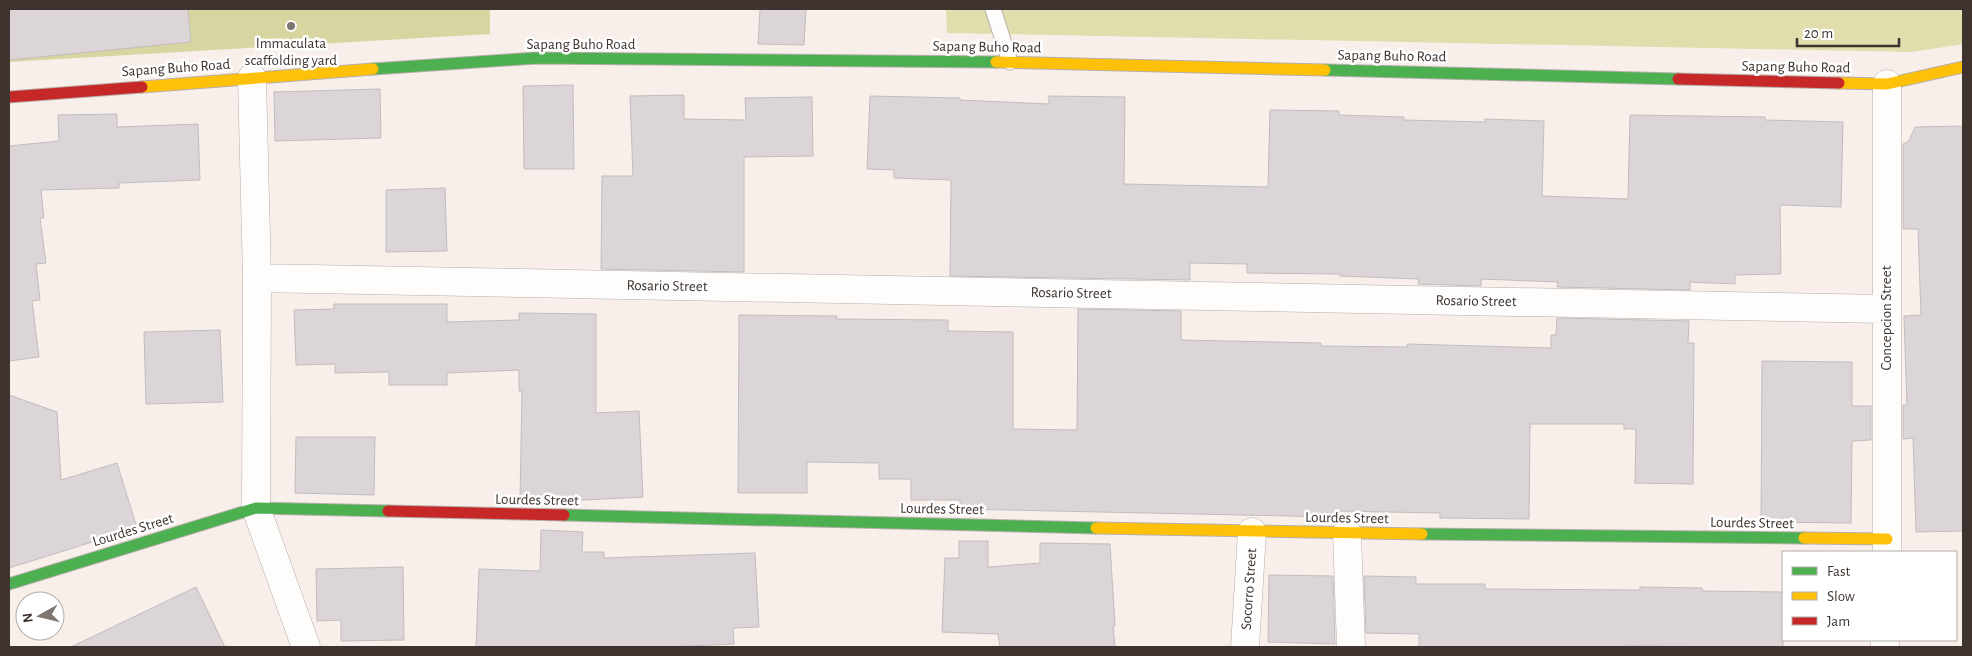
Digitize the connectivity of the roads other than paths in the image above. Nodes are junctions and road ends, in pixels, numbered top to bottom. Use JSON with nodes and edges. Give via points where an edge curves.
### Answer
{"nodes":[{"id":1,"x":993,"y":9,"type":"edge"},
{"id":2,"x":1010,"y":62,"type":"junction"},
{"id":3,"x":1963,"y":67,"type":"edge"},
{"id":4,"x":252,"y":78,"type":"junction"},
{"id":5,"x":1887,"y":84,"type":"junction"},
{"id":6,"x":9,"y":97,"type":"edge"},
{"id":7,"x":257,"y":278,"type":"junction"},
{"id":8,"x":1886,"y":309,"type":"junction"},
{"id":9,"x":256,"y":508,"type":"junction"},
{"id":10,"x":1252,"y":532,"type":"junction"},
{"id":11,"x":1347,"y":533,"type":"junction"},
{"id":12,"x":1887,"y":546,"type":"edge"},
{"id":13,"x":9,"y":584,"type":"edge"},
{"id":14,"x":306,"y":647,"type":"edge"},
{"id":15,"x":1245,"y":647,"type":"edge"},
{"id":16,"x":1351,"y":647,"type":"edge"}],
"edges":[{"from":1,"to":2,"type":"lane"},
{"from":2,"to":4,"type":"street","name":"Sapang Buho Road","via":[[536,58]]},
{"from":2,"to":5,"type":"street","name":"Sapang Buho Road"},
{"from":3,"to":5,"type":"street","name":"Sapang Buho Road"},
{"from":4,"to":6,"type":"street","name":"Sapang Buho Road"},
{"from":4,"to":7,"type":"street"},
{"from":5,"to":8,"type":"street","name":"Concepcion Street"},
{"from":7,"to":8,"type":"street","name":"Rosario Street"},
{"from":7,"to":9,"type":"street"},
{"from":8,"to":12,"type":"street","name":"Concepcion Street"},
{"from":9,"to":10,"type":"street","name":"Lourdes Street"},
{"from":9,"to":13,"type":"street","name":"Lourdes Street"},
{"from":9,"to":14,"type":"street"},
{"from":10,"to":11,"type":"street","name":"Lourdes Street"},
{"from":10,"to":15,"type":"street","name":"Socorro Street"},
{"from":11,"to":12,"type":"street","name":"Lourdes Street"},
{"from":11,"to":16,"type":"street"}]}
